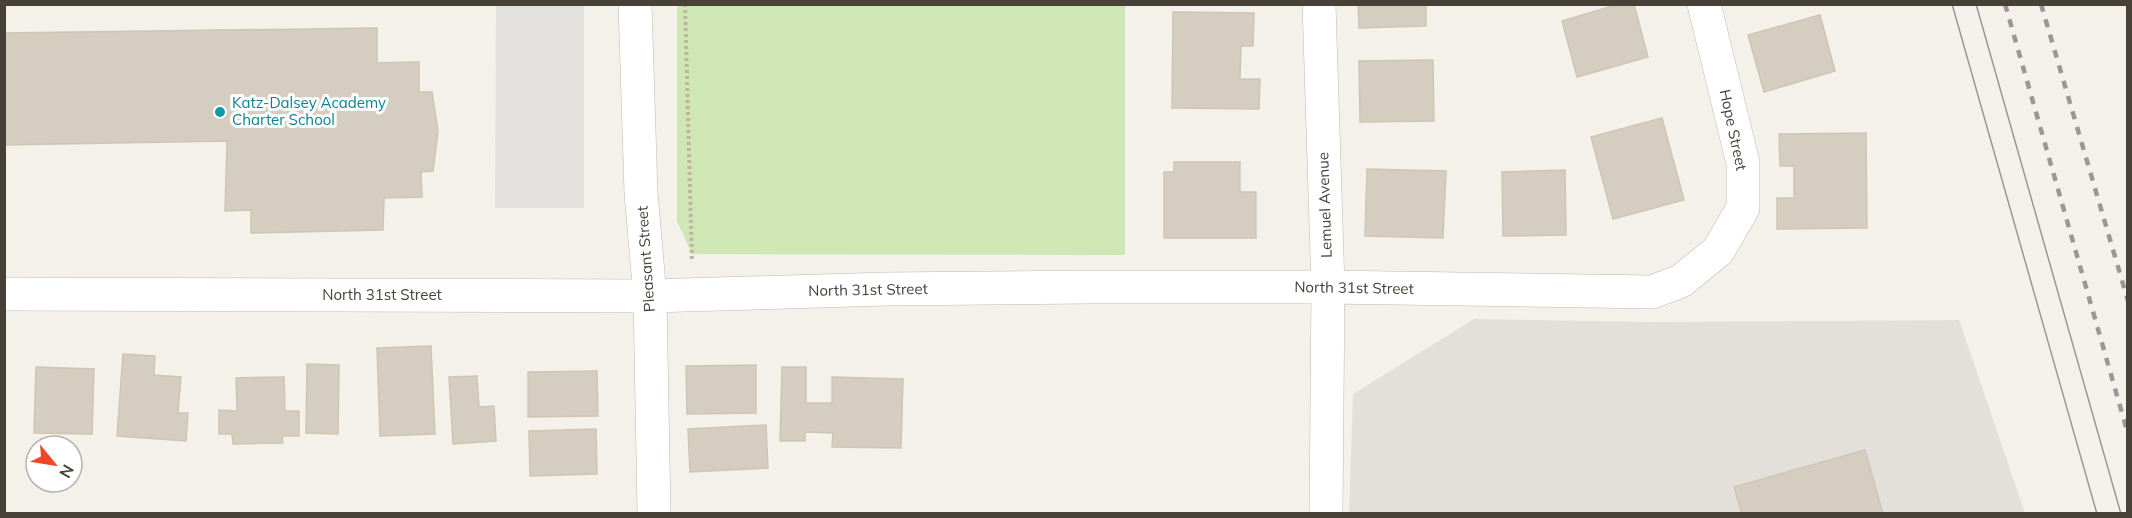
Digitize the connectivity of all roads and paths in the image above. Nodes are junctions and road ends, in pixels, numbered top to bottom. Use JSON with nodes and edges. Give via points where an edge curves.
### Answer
{"nodes":[{"id":1,"x":635,"y":4,"type":"edge"},
{"id":2,"x":685,"y":4,"type":"edge"},
{"id":3,"x":1319,"y":4,"type":"edge"},
{"id":4,"x":1704,"y":4,"type":"edge"},
{"id":5,"x":1718,"y":251,"type":"joint"},
{"id":6,"x":692,"y":267,"type":"dead end"},
{"id":7,"x":1328,"y":287,"type":"junction"},
{"id":8,"x":4,"y":294,"type":"edge"},
{"id":9,"x":650,"y":296,"type":"junction"},
{"id":10,"x":654,"y":513,"type":"edge"},
{"id":11,"x":1326,"y":513,"type":"edge"}],
"edges":[{"from":1,"to":9,"type":"street","name":"Pleasant Street","via":[[641,193]]},
{"from":2,"to":6,"type":"path"},
{"from":3,"to":7,"type":"street","name":"Lemuel Avenue"},
{"from":4,"to":5,"type":"street","name":"Hope Street","via":[[1743,163],[1743,208]]},
{"from":5,"to":7,"type":"street","name":"North 31st Street","via":[[1682,281],[1652,292]]},
{"from":7,"to":9,"type":"street","name":"North 31st Street"},
{"from":7,"to":11,"type":"street","name":"Lemuel Avenue"},
{"from":8,"to":9,"type":"street","name":"North 31st Street"},
{"from":9,"to":10,"type":"street","name":"Pleasant Street"}]}
